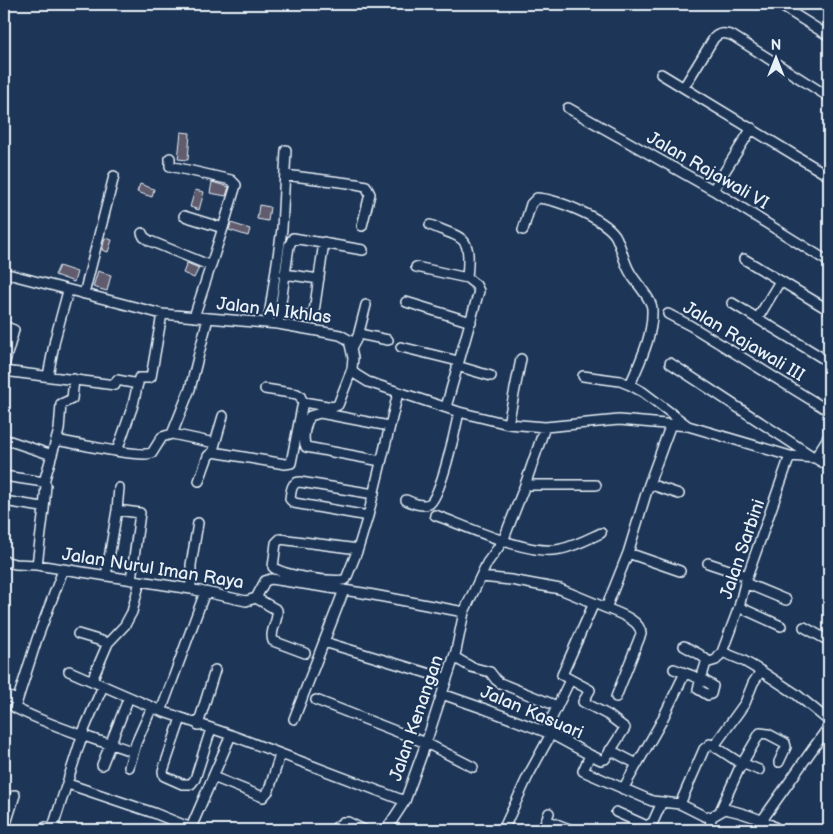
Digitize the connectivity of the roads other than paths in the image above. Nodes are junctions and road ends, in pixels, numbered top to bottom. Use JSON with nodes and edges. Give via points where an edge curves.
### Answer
{"nodes":[{"id":1,"x":778,"y":4,"type":"edge"},
{"id":2,"x":829,"y":36,"type":"edge"},
{"id":3,"x":661,"y":74,"type":"dead end"},
{"id":4,"x":684,"y":87,"type":"junction"},
{"id":5,"x":829,"y":97,"type":"edge"},
{"id":6,"x":568,"y":108,"type":"dead end"},
{"id":7,"x":752,"y":128,"type":"junction"},
{"id":8,"x":286,"y":150,"type":"dead end"},
{"id":9,"x":170,"y":158,"type":"dead end"},
{"id":10,"x":285,"y":175,"type":"junction"},
{"id":11,"x":114,"y":176,"type":"dead end"},
{"id":12,"x":829,"y":176,"type":"edge"},
{"id":13,"x":713,"y":190,"type":"junction"},
{"id":14,"x":184,"y":216,"type":"dead end"},
{"id":15,"x":430,"y":224,"type":"dead end"},
{"id":16,"x":362,"y":226,"type":"dead end"},
{"id":17,"x":224,"y":228,"type":"junction"},
{"id":18,"x":523,"y":230,"type":"dead end"},
{"id":19,"x":142,"y":233,"type":"dead end"},
{"id":20,"x":324,"y":242,"type":"junction"},
{"id":21,"x":363,"y":250,"type":"dead end"},
{"id":22,"x":744,"y":259,"type":"dead end"},
{"id":23,"x":829,"y":262,"type":"edge"},
{"id":24,"x":211,"y":266,"type":"junction"},
{"id":25,"x":416,"y":267,"type":"dead end"},
{"id":26,"x":284,"y":274,"type":"junction"},
{"id":27,"x":4,"y":275,"type":"edge"},
{"id":28,"x":467,"y":278,"type":"junction"},
{"id":29,"x":319,"y":279,"type":"junction"},
{"id":30,"x":780,"y":281,"type":"junction"},
{"id":31,"x":68,"y":290,"type":"junction"},
{"id":32,"x":84,"y":294,"type":"junction"},
{"id":33,"x":406,"y":302,"type":"dead end"},
{"id":34,"x":732,"y":303,"type":"dead end"},
{"id":35,"x":366,"y":305,"type":"dead end"},
{"id":36,"x":829,"y":310,"type":"edge"},
{"id":37,"x":162,"y":314,"type":"junction"},
{"id":38,"x":280,"y":314,"type":"junction"},
{"id":39,"x":668,"y":314,"type":"dead end"},
{"id":40,"x":194,"y":317,"type":"junction"},
{"id":41,"x":208,"y":318,"type":"junction"},
{"id":42,"x":758,"y":318,"type":"junction"},
{"id":43,"x":471,"y":322,"type":"junction"},
{"id":44,"x":273,"y":324,"type":"junction"},
{"id":45,"x":4,"y":326,"type":"edge"},
{"id":46,"x":359,"y":334,"type":"junction"},
{"id":47,"x":388,"y":340,"type":"dead end"},
{"id":48,"x":401,"y":347,"type":"dead end"},
{"id":49,"x":351,"y":349,"type":"junction"},
{"id":50,"x":521,"y":358,"type":"dead end"},
{"id":51,"x":829,"y":362,"type":"edge"},
{"id":52,"x":458,"y":363,"type":"junction"},
{"id":53,"x":670,"y":363,"type":"dead end"},
{"id":54,"x":4,"y":365,"type":"edge"},
{"id":55,"x":352,"y":369,"type":"junction"},
{"id":56,"x":4,"y":370,"type":"edge"},
{"id":57,"x":48,"y":376,"type":"junction"},
{"id":58,"x":491,"y":376,"type":"dead end"},
{"id":59,"x":583,"y":376,"type":"dead end"},
{"id":60,"x":74,"y":379,"type":"junction"},
{"id":61,"x":138,"y":384,"type":"junction"},
{"id":62,"x":630,"y":385,"type":"junction"},
{"id":63,"x":265,"y":389,"type":"dead end"},
{"id":64,"x":398,"y":393,"type":"junction"},
{"id":65,"x":303,"y":402,"type":"junction"},
{"id":66,"x":446,"y":407,"type":"junction"},
{"id":67,"x":829,"y":410,"type":"edge"},
{"id":68,"x":459,"y":412,"type":"junction"},
{"id":69,"x":222,"y":416,"type":"dead end"},
{"id":70,"x":508,"y":424,"type":"junction"},
{"id":71,"x":671,"y":424,"type":"junction"},
{"id":72,"x":389,"y":426,"type":"junction"},
{"id":73,"x":688,"y":426,"type":"junction"},
{"id":74,"x":545,"y":428,"type":"junction"},
{"id":75,"x":172,"y":434,"type":"junction"},
{"id":76,"x":829,"y":436,"type":"edge"},
{"id":77,"x":4,"y":440,"type":"edge"},
{"id":78,"x":56,"y":440,"type":"junction"},
{"id":79,"x":214,"y":448,"type":"junction"},
{"id":80,"x":118,"y":451,"type":"junction"},
{"id":81,"x":52,"y":455,"type":"junction"},
{"id":82,"x":790,"y":456,"type":"junction"},
{"id":83,"x":815,"y":458,"type":"junction"},
{"id":84,"x":381,"y":461,"type":"junction"},
{"id":85,"x":829,"y":466,"type":"edge"},
{"id":86,"x":4,"y":476,"type":"edge"},
{"id":87,"x":199,"y":481,"type":"dead end"},
{"id":88,"x":44,"y":482,"type":"junction"},
{"id":89,"x":649,"y":484,"type":"junction"},
{"id":90,"x":525,"y":485,"type":"junction"},
{"id":91,"x":596,"y":485,"type":"dead end"},
{"id":92,"x":119,"y":488,"type":"dead end"},
{"id":93,"x":374,"y":494,"type":"junction"},
{"id":94,"x":679,"y":494,"type":"dead end"},
{"id":95,"x":406,"y":500,"type":"dead end"},
{"id":96,"x":4,"y":501,"type":"edge"},
{"id":97,"x":44,"y":510,"type":"junction"},
{"id":98,"x":117,"y":510,"type":"junction"},
{"id":99,"x":434,"y":515,"type":"dead end"},
{"id":100,"x":368,"y":516,"type":"junction"},
{"id":101,"x":198,"y":523,"type":"dead end"},
{"id":102,"x":601,"y":533,"type":"dead end"},
{"id":103,"x":503,"y":541,"type":"junction"},
{"id":104,"x":358,"y":549,"type":"junction"},
{"id":105,"x":628,"y":553,"type":"junction"},
{"id":106,"x":4,"y":561,"type":"edge"},
{"id":107,"x":708,"y":563,"type":"dead end"},
{"id":108,"x":36,"y":566,"type":"junction"},
{"id":109,"x":63,"y":570,"type":"junction"},
{"id":110,"x":680,"y":571,"type":"dead end"},
{"id":111,"x":106,"y":576,"type":"junction"},
{"id":112,"x":481,"y":578,"type":"junction"},
{"id":113,"x":130,"y":580,"type":"junction"},
{"id":114,"x":746,"y":580,"type":"junction"},
{"id":115,"x":140,"y":582,"type":"junction"},
{"id":116,"x":191,"y":589,"type":"junction"},
{"id":117,"x":344,"y":590,"type":"junction"},
{"id":118,"x":205,"y":592,"type":"junction"},
{"id":119,"x":256,"y":598,"type":"junction"},
{"id":120,"x":786,"y":600,"type":"dead end"},
{"id":121,"x":594,"y":603,"type":"junction"},
{"id":122,"x":739,"y":607,"type":"junction"},
{"id":123,"x":606,"y":608,"type":"junction"},
{"id":124,"x":464,"y":612,"type":"junction"},
{"id":125,"x":781,"y":626,"type":"dead end"},
{"id":126,"x":804,"y":627,"type":"dead end"},
{"id":127,"x":78,"y":634,"type":"dead end"},
{"id":128,"x":829,"y":641,"type":"edge"},
{"id":129,"x":324,"y":642,"type":"junction"},
{"id":130,"x":108,"y":643,"type":"junction"},
{"id":131,"x":684,"y":646,"type":"dead end"},
{"id":132,"x":305,"y":652,"type":"dead end"},
{"id":133,"x":722,"y":652,"type":"junction"},
{"id":134,"x":454,"y":657,"type":"junction"},
{"id":135,"x":708,"y":661,"type":"junction"},
{"id":136,"x":674,"y":669,"type":"dead end"},
{"id":137,"x":214,"y":670,"type":"dead end"},
{"id":138,"x":69,"y":671,"type":"dead end"},
{"id":139,"x":761,"y":671,"type":"junction"},
{"id":140,"x":685,"y":673,"type":"junction"},
{"id":141,"x":447,"y":679,"type":"junction"},
{"id":142,"x":92,"y":680,"type":"junction"},
{"id":143,"x":570,"y":680,"type":"junction"},
{"id":144,"x":103,"y":686,"type":"junction"},
{"id":145,"x":442,"y":694,"type":"junction"},
{"id":146,"x":4,"y":695,"type":"edge"},
{"id":147,"x":130,"y":697,"type":"junction"},
{"id":148,"x":616,"y":697,"type":"dead end"},
{"id":149,"x":17,"y":700,"type":"junction"},
{"id":150,"x":316,"y":700,"type":"dead end"},
{"id":151,"x":557,"y":706,"type":"junction"},
{"id":152,"x":152,"y":707,"type":"junction"},
{"id":153,"x":161,"y":711,"type":"junction"},
{"id":154,"x":181,"y":718,"type":"junction"},
{"id":155,"x":294,"y":718,"type":"dead end"},
{"id":156,"x":829,"y":721,"type":"edge"},
{"id":157,"x":198,"y":725,"type":"junction"},
{"id":158,"x":829,"y":726,"type":"edge"},
{"id":159,"x":211,"y":729,"type":"junction"},
{"id":160,"x":548,"y":733,"type":"junction"},
{"id":161,"x":83,"y":734,"type":"junction"},
{"id":162,"x":231,"y":735,"type":"junction"},
{"id":163,"x":111,"y":743,"type":"junction"},
{"id":164,"x":426,"y":743,"type":"junction"},
{"id":165,"x":714,"y":746,"type":"junction"},
{"id":166,"x":610,"y":750,"type":"junction"},
{"id":167,"x":133,"y":752,"type":"junction"},
{"id":168,"x":280,"y":755,"type":"junction"},
{"id":169,"x":590,"y":755,"type":"junction"},
{"id":170,"x":779,"y":762,"type":"dead end"},
{"id":171,"x":742,"y":763,"type":"junction"},
{"id":172,"x":637,"y":764,"type":"junction"},
{"id":173,"x":102,"y":765,"type":"dead end"},
{"id":174,"x":129,"y":767,"type":"dead end"},
{"id":175,"x":473,"y":767,"type":"dead end"},
{"id":176,"x":759,"y":770,"type":"dead end"},
{"id":177,"x":213,"y":777,"type":"junction"},
{"id":178,"x":68,"y":784,"type":"junction"},
{"id":179,"x":623,"y":789,"type":"junction"},
{"id":180,"x":4,"y":794,"type":"edge"},
{"id":181,"x":15,"y":795,"type":"dead end"},
{"id":182,"x":405,"y":801,"type":"junction"},
{"id":183,"x":662,"y":802,"type":"junction"},
{"id":184,"x":680,"y":804,"type":"junction"},
{"id":185,"x":10,"y":811,"type":"junction"},
{"id":186,"x":720,"y":811,"type":"junction"},
{"id":187,"x":616,"y":812,"type":"dead end"},
{"id":188,"x":711,"y":817,"type":"junction"},
{"id":189,"x":763,"y":819,"type":"junction"},
{"id":190,"x":635,"y":827,"type":"edge"},
{"id":191,"x":57,"y":829,"type":"edge"},
{"id":192,"x":191,"y":829,"type":"edge"},
{"id":193,"x":4,"y":830,"type":"edge"},
{"id":194,"x":41,"y":830,"type":"edge"},
{"id":195,"x":334,"y":830,"type":"edge"},
{"id":196,"x":364,"y":830,"type":"edge"},
{"id":197,"x":386,"y":830,"type":"edge"},
{"id":198,"x":503,"y":830,"type":"edge"},
{"id":199,"x":542,"y":830,"type":"edge"},
{"id":200,"x":572,"y":830,"type":"edge"},
{"id":201,"x":710,"y":830,"type":"edge"},
{"id":202,"x":779,"y":830,"type":"edge"}],
"edges":[{"from":1,"to":2,"type":"street"},
{"from":3,"to":4,"type":"street"},
{"from":4,"to":5,"type":"street","via":[[714,38],[725,33]]},
{"from":4,"to":7,"type":"street"},
{"from":6,"to":13,"type":"street","name":"Jalan Rajawali VI"},
{"from":7,"to":12,"type":"street"},
{"from":7,"to":13,"type":"street"},
{"from":8,"to":10,"type":"street"},
{"from":9,"to":17,"type":"street","via":[[170,166],[235,182]]},
{"from":10,"to":16,"type":"street","via":[[366,186],[370,194]]},
{"from":10,"to":44,"type":"street"},
{"from":11,"to":32,"type":"street"},
{"from":13,"to":23,"type":"street","name":"Jalan Rajawali VI"},
{"from":14,"to":17,"type":"street"},
{"from":15,"to":28,"type":"street","via":[[466,242]]},
{"from":17,"to":24,"type":"street"},
{"from":18,"to":62,"type":"street","via":[[531,204],[537,198],[545,198],[581,212],[614,234],[629,271],[652,307],[649,341]]},
{"from":19,"to":24,"type":"street","via":[[150,241]]},
{"from":20,"to":21,"type":"street"},
{"from":20,"to":26,"type":"street","via":[[293,238]]},
{"from":20,"to":29,"type":"street"},
{"from":22,"to":30,"type":"street"},
{"from":24,"to":40,"type":"street"},
{"from":25,"to":28,"type":"street"},
{"from":26,"to":29,"type":"street"},
{"from":26,"to":38,"type":"street"},
{"from":27,"to":31,"type":"street","name":"Jalan Al Ikhlas"},
{"from":28,"to":43,"type":"street","via":[[476,284],[479,292]]},
{"from":29,"to":38,"type":"street","via":[[312,315]]},
{"from":30,"to":36,"type":"street"},
{"from":30,"to":42,"type":"street"},
{"from":31,"to":32,"type":"street","name":"Jalan Al Ikhlas"},
{"from":31,"to":57,"type":"street"},
{"from":32,"to":37,"type":"street","name":"Jalan Al Ikhlas"},
{"from":33,"to":43,"type":"street"},
{"from":34,"to":42,"type":"street"},
{"from":35,"to":46,"type":"street"},
{"from":37,"to":40,"type":"street","name":"Jalan Al Ikhlas"},
{"from":37,"to":61,"type":"street","via":[[151,376],[140,378]]},
{"from":38,"to":44,"type":"street"},
{"from":39,"to":67,"type":"street","name":"Jalan Rajawali III"},
{"from":40,"to":41,"type":"street","name":"Jalan Al Ikhlas"},
{"from":41,"to":44,"type":"street","name":"Jalan Al Ikhlas"},
{"from":41,"to":75,"type":"street","via":[[190,389]]},
{"from":42,"to":51,"type":"street"},
{"from":43,"to":52,"type":"street"},
{"from":44,"to":49,"type":"street","name":"Jalan Al Ikhlas","via":[[340,335],[349,340]]},
{"from":45,"to":54,"type":"street","via":[[14,330]]},
{"from":46,"to":47,"type":"street"},
{"from":46,"to":49,"type":"street"},
{"from":48,"to":52,"type":"street"},
{"from":49,"to":55,"type":"street"},
{"from":50,"to":70,"type":"street"},
{"from":52,"to":58,"type":"street"},
{"from":52,"to":66,"type":"street"},
{"from":53,"to":83,"type":"street"},
{"from":55,"to":64,"type":"street","via":[[362,379]]},
{"from":55,"to":65,"type":"street","via":[[338,405],[332,407]]},
{"from":56,"to":57,"type":"street"},
{"from":57,"to":60,"type":"street"},
{"from":59,"to":62,"type":"street"},
{"from":60,"to":61,"type":"street","via":[[115,385],[117,380]]},
{"from":60,"to":78,"type":"street","via":[[72,399],[61,404]]},
{"from":61,"to":80,"type":"street"},
{"from":62,"to":73,"type":"street"},
{"from":63,"to":65,"type":"street","via":[[297,394]]},
{"from":64,"to":66,"type":"street"},
{"from":64,"to":72,"type":"street"},
{"from":65,"to":79,"type":"street","via":[[289,464]]},
{"from":66,"to":68,"type":"street"},
{"from":68,"to":70,"type":"street"},
{"from":68,"to":95,"type":"street","via":[[434,500],[422,505]]},
{"from":69,"to":79,"type":"street"},
{"from":70,"to":74,"type":"street"},
{"from":71,"to":73,"type":"street"},
{"from":71,"to":74,"type":"street","via":[[620,420]]},
{"from":71,"to":89,"type":"street"},
{"from":72,"to":84,"type":"street"},
{"from":72,"to":84,"type":"street","via":[[320,413],[308,420],[304,440],[306,447]]},
{"from":73,"to":82,"type":"street"},
{"from":74,"to":90,"type":"street","name":"Jalan Kenangan"},
{"from":75,"to":79,"type":"street"},
{"from":75,"to":80,"type":"street","via":[[162,437],[152,453]]},
{"from":76,"to":83,"type":"street"},
{"from":77,"to":81,"type":"street"},
{"from":78,"to":80,"type":"street"},
{"from":78,"to":81,"type":"street"},
{"from":79,"to":87,"type":"street"},
{"from":81,"to":88,"type":"street"},
{"from":82,"to":83,"type":"street"},
{"from":82,"to":114,"type":"street","name":"Jalan Sarbini"},
{"from":83,"to":85,"type":"street"},
{"from":84,"to":93,"type":"street"},
{"from":86,"to":88,"type":"street"},
{"from":88,"to":97,"type":"street"},
{"from":89,"to":94,"type":"street"},
{"from":89,"to":105,"type":"street"},
{"from":90,"to":91,"type":"street"},
{"from":90,"to":103,"type":"street","name":"Jalan Kenangan"},
{"from":92,"to":98,"type":"street"},
{"from":93,"to":100,"type":"street"},
{"from":93,"to":100,"type":"street","via":[[300,482],[292,486],[290,499],[294,503]]},
{"from":96,"to":97,"type":"street"},
{"from":97,"to":108,"type":"street"},
{"from":98,"to":111,"type":"street"},
{"from":98,"to":113,"type":"street","via":[[140,512]]},
{"from":99,"to":103,"type":"street"},
{"from":100,"to":104,"type":"street"},
{"from":101,"to":116,"type":"street","via":[[191,565]]},
{"from":102,"to":103,"type":"street","via":[[560,550],[542,551]]},
{"from":103,"to":112,"type":"street","name":"Jalan Kenangan","via":[[487,563]]},
{"from":104,"to":104,"type":"street","via":[[348,575],[342,581],[280,572],[273,568],[276,543],[280,539]]},
{"from":105,"to":110,"type":"street"},
{"from":105,"to":123,"type":"street"},
{"from":106,"to":108,"type":"street","name":"Jalan Nurul Iman Raya"},
{"from":107,"to":114,"type":"street"},
{"from":108,"to":109,"type":"street","name":"Jalan Nurul Iman Raya"},
{"from":109,"to":111,"type":"street","name":"Jalan Nurul Iman Raya"},
{"from":109,"to":149,"type":"street"},
{"from":111,"to":113,"type":"street","name":"Jalan Nurul Iman Raya"},
{"from":112,"to":121,"type":"street","via":[[560,589]]},
{"from":112,"to":124,"type":"street","name":"Jalan Kenangan"},
{"from":113,"to":115,"type":"street","name":"Jalan Nurul Iman Raya"},
{"from":114,"to":120,"type":"street"},
{"from":114,"to":122,"type":"street","name":"Jalan Sarbini"},
{"from":115,"to":116,"type":"street","name":"Jalan Nurul Iman Raya"},
{"from":115,"to":130,"type":"street","via":[[132,612]]},
{"from":116,"to":118,"type":"street","name":"Jalan Nurul Iman Raya"},
{"from":117,"to":119,"type":"street","name":"Jalan Nurul Iman Raya","via":[[269,579]]},
{"from":117,"to":124,"type":"street","name":"Jalan Nurul Iman Raya"},
{"from":117,"to":129,"type":"street"},
{"from":118,"to":119,"type":"street","name":"Jalan Nurul Iman Raya","via":[[246,601]]},
{"from":118,"to":153,"type":"street"},
{"from":119,"to":132,"type":"street","via":[[277,610],[273,641]]},
{"from":121,"to":123,"type":"street"},
{"from":121,"to":143,"type":"street","via":[[562,675]]},
{"from":122,"to":125,"type":"street"},
{"from":122,"to":133,"type":"street","name":"Jalan Sarbini"},
{"from":123,"to":148,"type":"street","via":[[638,624],[642,630]]},
{"from":124,"to":134,"type":"street","name":"Jalan Kenangan"},
{"from":126,"to":128,"type":"street"},
{"from":127,"to":130,"type":"street"},
{"from":129,"to":141,"type":"street"},
{"from":129,"to":155,"type":"street"},
{"from":130,"to":142,"type":"street"},
{"from":131,"to":135,"type":"street"},
{"from":133,"to":135,"type":"street","via":[[716,660]]},
{"from":133,"to":139,"type":"street"},
{"from":134,"to":141,"type":"street","name":"Jalan Kenangan"},
{"from":134,"to":151,"type":"street","via":[[471,667],[490,672],[500,683]]},
{"from":135,"to":140,"type":"street","via":[[700,680]]},
{"from":136,"to":140,"type":"street"},
{"from":137,"to":157,"type":"street"},
{"from":138,"to":142,"type":"street"},
{"from":139,"to":156,"type":"street"},
{"from":139,"to":165,"type":"street","via":[[745,703]]},
{"from":140,"to":172,"type":"street"},
{"from":141,"to":145,"type":"street","name":"Jalan Kenangan"},
{"from":142,"to":144,"type":"street"},
{"from":143,"to":151,"type":"street"},
{"from":143,"to":166,"type":"street","via":[[590,690],[583,702],[625,728]]},
{"from":144,"to":147,"type":"street"},
{"from":144,"to":161,"type":"street"},
{"from":145,"to":160,"type":"street","name":"Jalan Kasuari"},
{"from":145,"to":164,"type":"street","name":"Jalan Kenangan"},
{"from":146,"to":149,"type":"street"},
{"from":147,"to":152,"type":"street"},
{"from":147,"to":163,"type":"street"},
{"from":149,"to":161,"type":"street","via":[[15,708]]},
{"from":150,"to":164,"type":"street"},
{"from":151,"to":160,"type":"street"},
{"from":152,"to":153,"type":"street"},
{"from":152,"to":167,"type":"street"},
{"from":153,"to":154,"type":"street"},
{"from":154,"to":157,"type":"street"},
{"from":154,"to":159,"type":"street","via":[[163,772],[164,776],[182,784],[191,784],[195,779]]},
{"from":157,"to":159,"type":"street"},
{"from":158,"to":189,"type":"street"},
{"from":159,"to":162,"type":"street"},
{"from":160,"to":169,"type":"street","name":"Jalan Kasuari"},
{"from":160,"to":198,"type":"street"},
{"from":161,"to":163,"type":"street"},
{"from":161,"to":178,"type":"street"},
{"from":162,"to":168,"type":"street"},
{"from":162,"to":177,"type":"street"},
{"from":163,"to":167,"type":"street"},
{"from":163,"to":173,"type":"street"},
{"from":164,"to":175,"type":"street"},
{"from":164,"to":182,"type":"street","name":"Jalan Kenangan"},
{"from":165,"to":171,"type":"street"},
{"from":165,"to":184,"type":"street","via":[[710,744],[704,749]]},
{"from":166,"to":169,"type":"street","via":[[603,760]]},
{"from":166,"to":172,"type":"street"},
{"from":167,"to":174,"type":"street"},
{"from":168,"to":177,"type":"street","via":[[269,790],[263,797]]},
{"from":168,"to":182,"type":"street"},
{"from":169,"to":179,"type":"street","name":"Jalan Kasuari","via":[[583,771]]},
{"from":170,"to":171,"type":"street","via":[[785,743],[763,732],[757,736]]},
{"from":171,"to":176,"type":"street"},
{"from":171,"to":186,"type":"street"},
{"from":172,"to":179,"type":"street"},
{"from":177,"to":192,"type":"street"},
{"from":178,"to":191,"type":"street"},
{"from":178,"to":192,"type":"street"},
{"from":179,"to":183,"type":"street","name":"Jalan Kasuari"},
{"from":180,"to":185,"type":"street"},
{"from":181,"to":185,"type":"street"},
{"from":182,"to":197,"type":"street","name":"Jalan Kenangan"},
{"from":183,"to":184,"type":"street","name":"Jalan Kasuari"},
{"from":183,"to":190,"type":"street","via":[[651,824]]},
{"from":184,"to":188,"type":"street","name":"Jalan Kasuari"},
{"from":185,"to":193,"type":"street"},
{"from":186,"to":188,"type":"street"},
{"from":186,"to":189,"type":"street","via":[[725,809]]},
{"from":187,"to":190,"type":"street"},
{"from":188,"to":201,"type":"street"},
{"from":189,"to":202,"type":"street"},
{"from":191,"to":194,"type":"street","via":[[46,827]]},
{"from":195,"to":196,"type":"street","via":[[342,822],[348,822]]},
{"from":199,"to":200,"type":"street","via":[[547,816]]}]}
